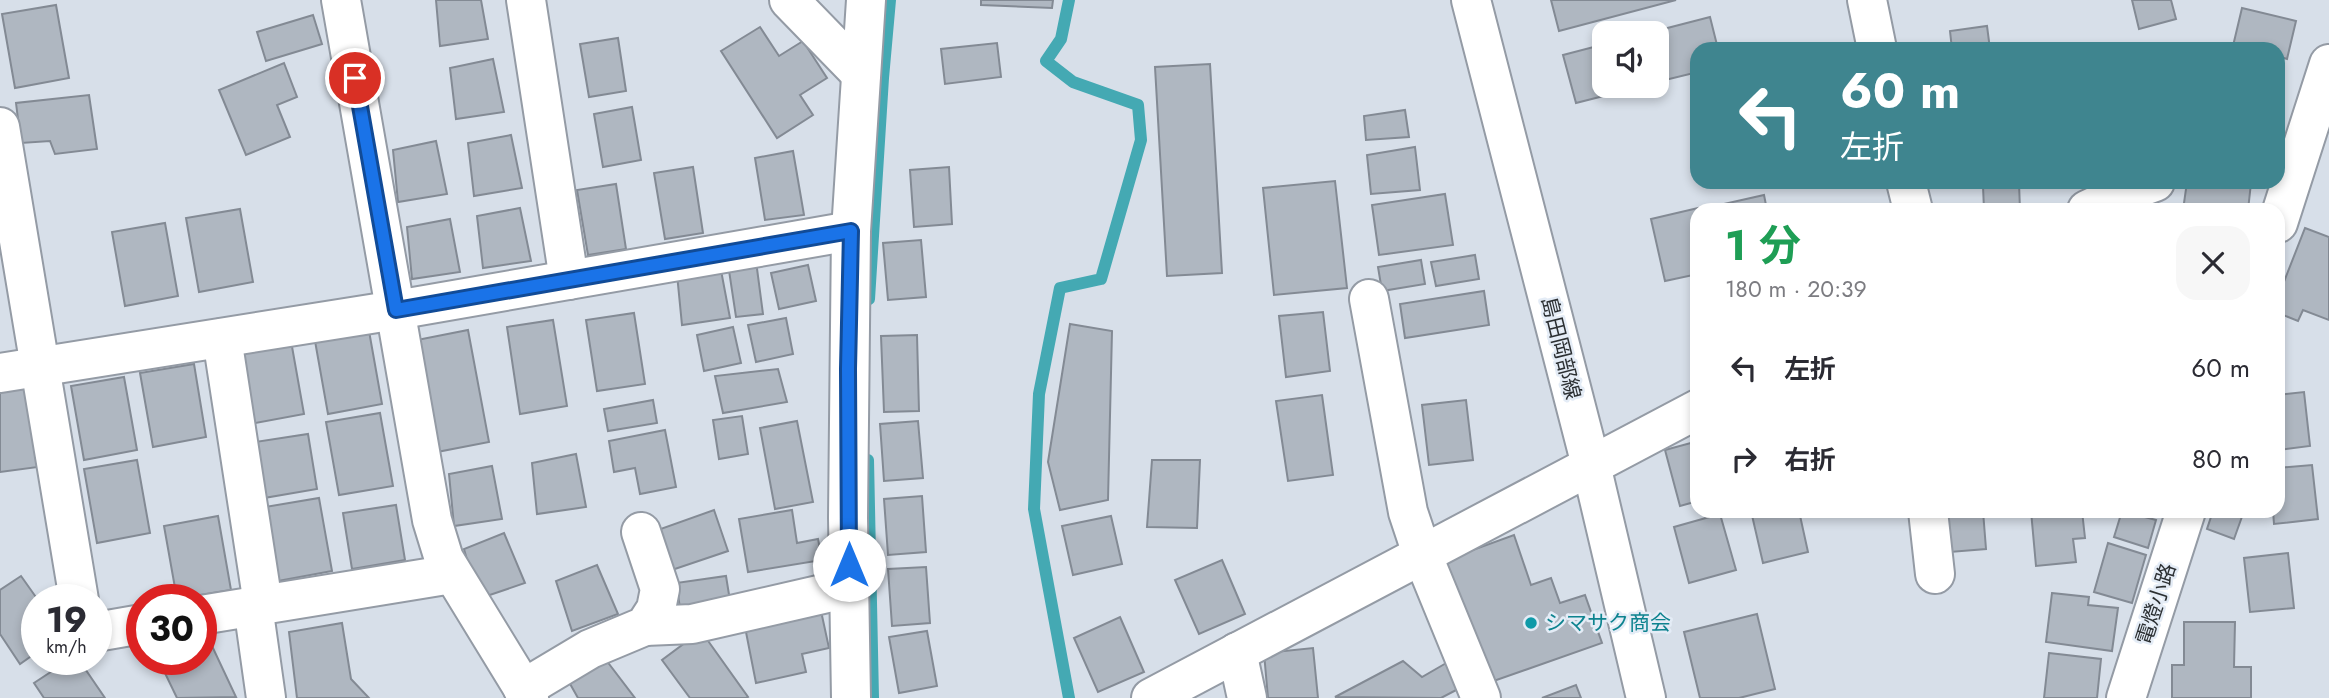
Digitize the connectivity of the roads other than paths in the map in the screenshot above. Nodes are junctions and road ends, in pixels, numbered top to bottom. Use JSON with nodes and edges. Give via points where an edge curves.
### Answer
{"nodes":[{"id":1,"x":341,"y":0,"type":"edge"},
{"id":2,"x":526,"y":0,"type":"edge"},
{"id":3,"x":789,"y":0,"type":"edge"},
{"id":4,"x":866,"y":0,"type":"edge"},
{"id":5,"x":1471,"y":0,"type":"edge"},
{"id":6,"x":1867,"y":0,"type":"edge"},
{"id":7,"x":1876,"y":42,"type":"edge"},
{"id":8,"x":2329,"y":64,"type":"edge"},
{"id":9,"x":861,"y":74,"type":"junction"},
{"id":10,"x":0,"y":127,"type":"edge"},
{"id":11,"x":2294,"y":132,"type":"edge"},
{"id":12,"x":2285,"y":183,"type":"edge"},
{"id":13,"x":2136,"y":189,"type":"edge"},
{"id":14,"x":2102,"y":203,"type":"edge"},
{"id":15,"x":851,"y":231,"type":"junction"},
{"id":16,"x":569,"y":280,"type":"junction"},
{"id":17,"x":1368,"y":299,"type":"dead end"},
{"id":18,"x":396,"y":310,"type":"junction"},
{"id":19,"x":222,"y":338,"type":"junction"},
{"id":20,"x":40,"y":367,"type":"junction"},
{"id":21,"x":0,"y":373,"type":"edge"},
{"id":22,"x":1690,"y":413,"type":"edge"},
{"id":23,"x":1591,"y":465,"type":"junction"},
{"id":24,"x":1929,"y":518,"type":"edge"},
{"id":25,"x":2184,"y":518,"type":"edge"},
{"id":26,"x":642,"y":532,"type":"dead end"},
{"id":27,"x":1422,"y":554,"type":"junction"},
{"id":28,"x":452,"y":573,"type":"junction"},
{"id":29,"x":1935,"y":574,"type":"dead end"},
{"id":30,"x":76,"y":584,"type":"edge"},
{"id":31,"x":849,"y":587,"type":"junction"},
{"id":32,"x":258,"y":605,"type":"junction"},
{"id":33,"x":217,"y":612,"type":"edge"},
{"id":34,"x":645,"y":626,"type":"junction"},
{"id":35,"x":1237,"y":652,"type":"junction"},
{"id":36,"x":526,"y":693,"type":"edge"},
{"id":37,"x":266,"y":698,"type":"edge"},
{"id":38,"x":851,"y":698,"type":"edge"},
{"id":39,"x":1151,"y":698,"type":"edge"},
{"id":40,"x":1247,"y":698,"type":"edge"},
{"id":41,"x":1481,"y":698,"type":"edge"},
{"id":42,"x":1646,"y":698,"type":"edge"},
{"id":43,"x":2126,"y":698,"type":"edge"}],
"edges":[{"from":1,"to":18,"type":"street"},
{"from":2,"to":16,"type":"street"},
{"from":3,"to":9,"type":"street"},
{"from":4,"to":9,"type":"street"},
{"from":5,"to":23,"type":"street","name":"島田岡部線"},
{"from":6,"to":7,"type":"street"},
{"from":8,"to":11,"type":"street"},
{"from":9,"to":15,"type":"street"},
{"from":10,"to":20,"type":"street"},
{"from":11,"to":12,"type":"street"},
{"from":13,"to":14,"type":"street"},
{"from":15,"to":16,"type":"street"},
{"from":15,"to":31,"type":"street"},
{"from":16,"to":18,"type":"street"},
{"from":17,"to":27,"type":"street","via":[[1408,512]]},
{"from":18,"to":19,"type":"street"},
{"from":18,"to":28,"type":"street","via":[[432,520]]},
{"from":19,"to":20,"type":"street"},
{"from":19,"to":32,"type":"street"},
{"from":20,"to":21,"type":"street"},
{"from":20,"to":30,"type":"street"},
{"from":22,"to":23,"type":"street"},
{"from":23,"to":27,"type":"street"},
{"from":23,"to":42,"type":"street","name":"島田岡部線"},
{"from":24,"to":29,"type":"street"},
{"from":25,"to":43,"type":"street","name":"電燈小路"},
{"from":26,"to":34,"type":"street","via":[[660,589],[656,609]]},
{"from":27,"to":35,"type":"street"},
{"from":27,"to":41,"type":"street"},
{"from":28,"to":32,"type":"street"},
{"from":28,"to":36,"type":"street"},
{"from":31,"to":34,"type":"street","via":[[692,624]]},
{"from":31,"to":38,"type":"street"},
{"from":32,"to":33,"type":"street"},
{"from":32,"to":37,"type":"street"},
{"from":34,"to":36,"type":"street","via":[[590,649]]},
{"from":35,"to":39,"type":"street"},
{"from":35,"to":40,"type":"street"}]}
